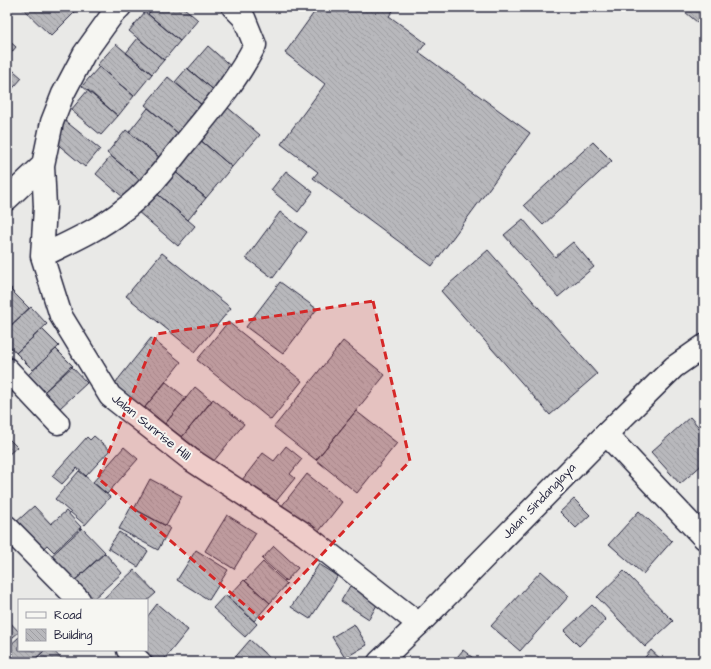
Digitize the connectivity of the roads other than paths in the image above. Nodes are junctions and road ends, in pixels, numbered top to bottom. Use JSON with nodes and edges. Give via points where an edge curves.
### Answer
{"nodes":[{"id":1,"x":120,"y":7,"type":"edge"},
{"id":2,"x":233,"y":7,"type":"edge"},
{"id":3,"x":43,"y":166,"type":"junction"},
{"id":4,"x":7,"y":199,"type":"edge"},
{"id":5,"x":42,"y":256,"type":"junction"},
{"id":6,"x":704,"y":346,"type":"edge"},
{"id":7,"x":7,"y":369,"type":"edge"},
{"id":8,"x":58,"y":424,"type":"dead end"},
{"id":9,"x":606,"y":434,"type":"junction"},
{"id":10,"x":7,"y":527,"type":"edge"},
{"id":11,"x":704,"y":538,"type":"edge"},
{"id":12,"x":78,"y":599,"type":"edge"},
{"id":13,"x":419,"y":624,"type":"junction"},
{"id":14,"x":129,"y":651,"type":"edge"},
{"id":15,"x":140,"y":662,"type":"edge"},
{"id":16,"x":379,"y":662,"type":"edge"}],
"edges":[{"from":1,"to":3,"type":"street","name":"Jalan Sunrise Hill","via":[[84,54],[63,94],[52,122]]},
{"from":2,"to":5,"type":"street","via":[[244,18],[255,44],[247,61],[208,115],[144,194],[97,229]]},
{"from":3,"to":4,"type":"street"},
{"from":3,"to":5,"type":"street","name":"Jalan Sunrise Hill","via":[[45,207]]},
{"from":5,"to":13,"type":"street","name":"Jalan Sunrise Hill","via":[[61,316],[110,396],[190,459],[304,534]]},
{"from":6,"to":9,"type":"street","name":"Jalan Sindanglaya","via":[[674,368]]},
{"from":7,"to":8,"type":"street"},
{"from":9,"to":11,"type":"street"},
{"from":9,"to":13,"type":"street","name":"Jalan Sindanglaya"},
{"from":10,"to":12,"type":"street"},
{"from":13,"to":16,"type":"street","name":"Jalan Sindanglaya"},
{"from":14,"to":15,"type":"street"}]}
